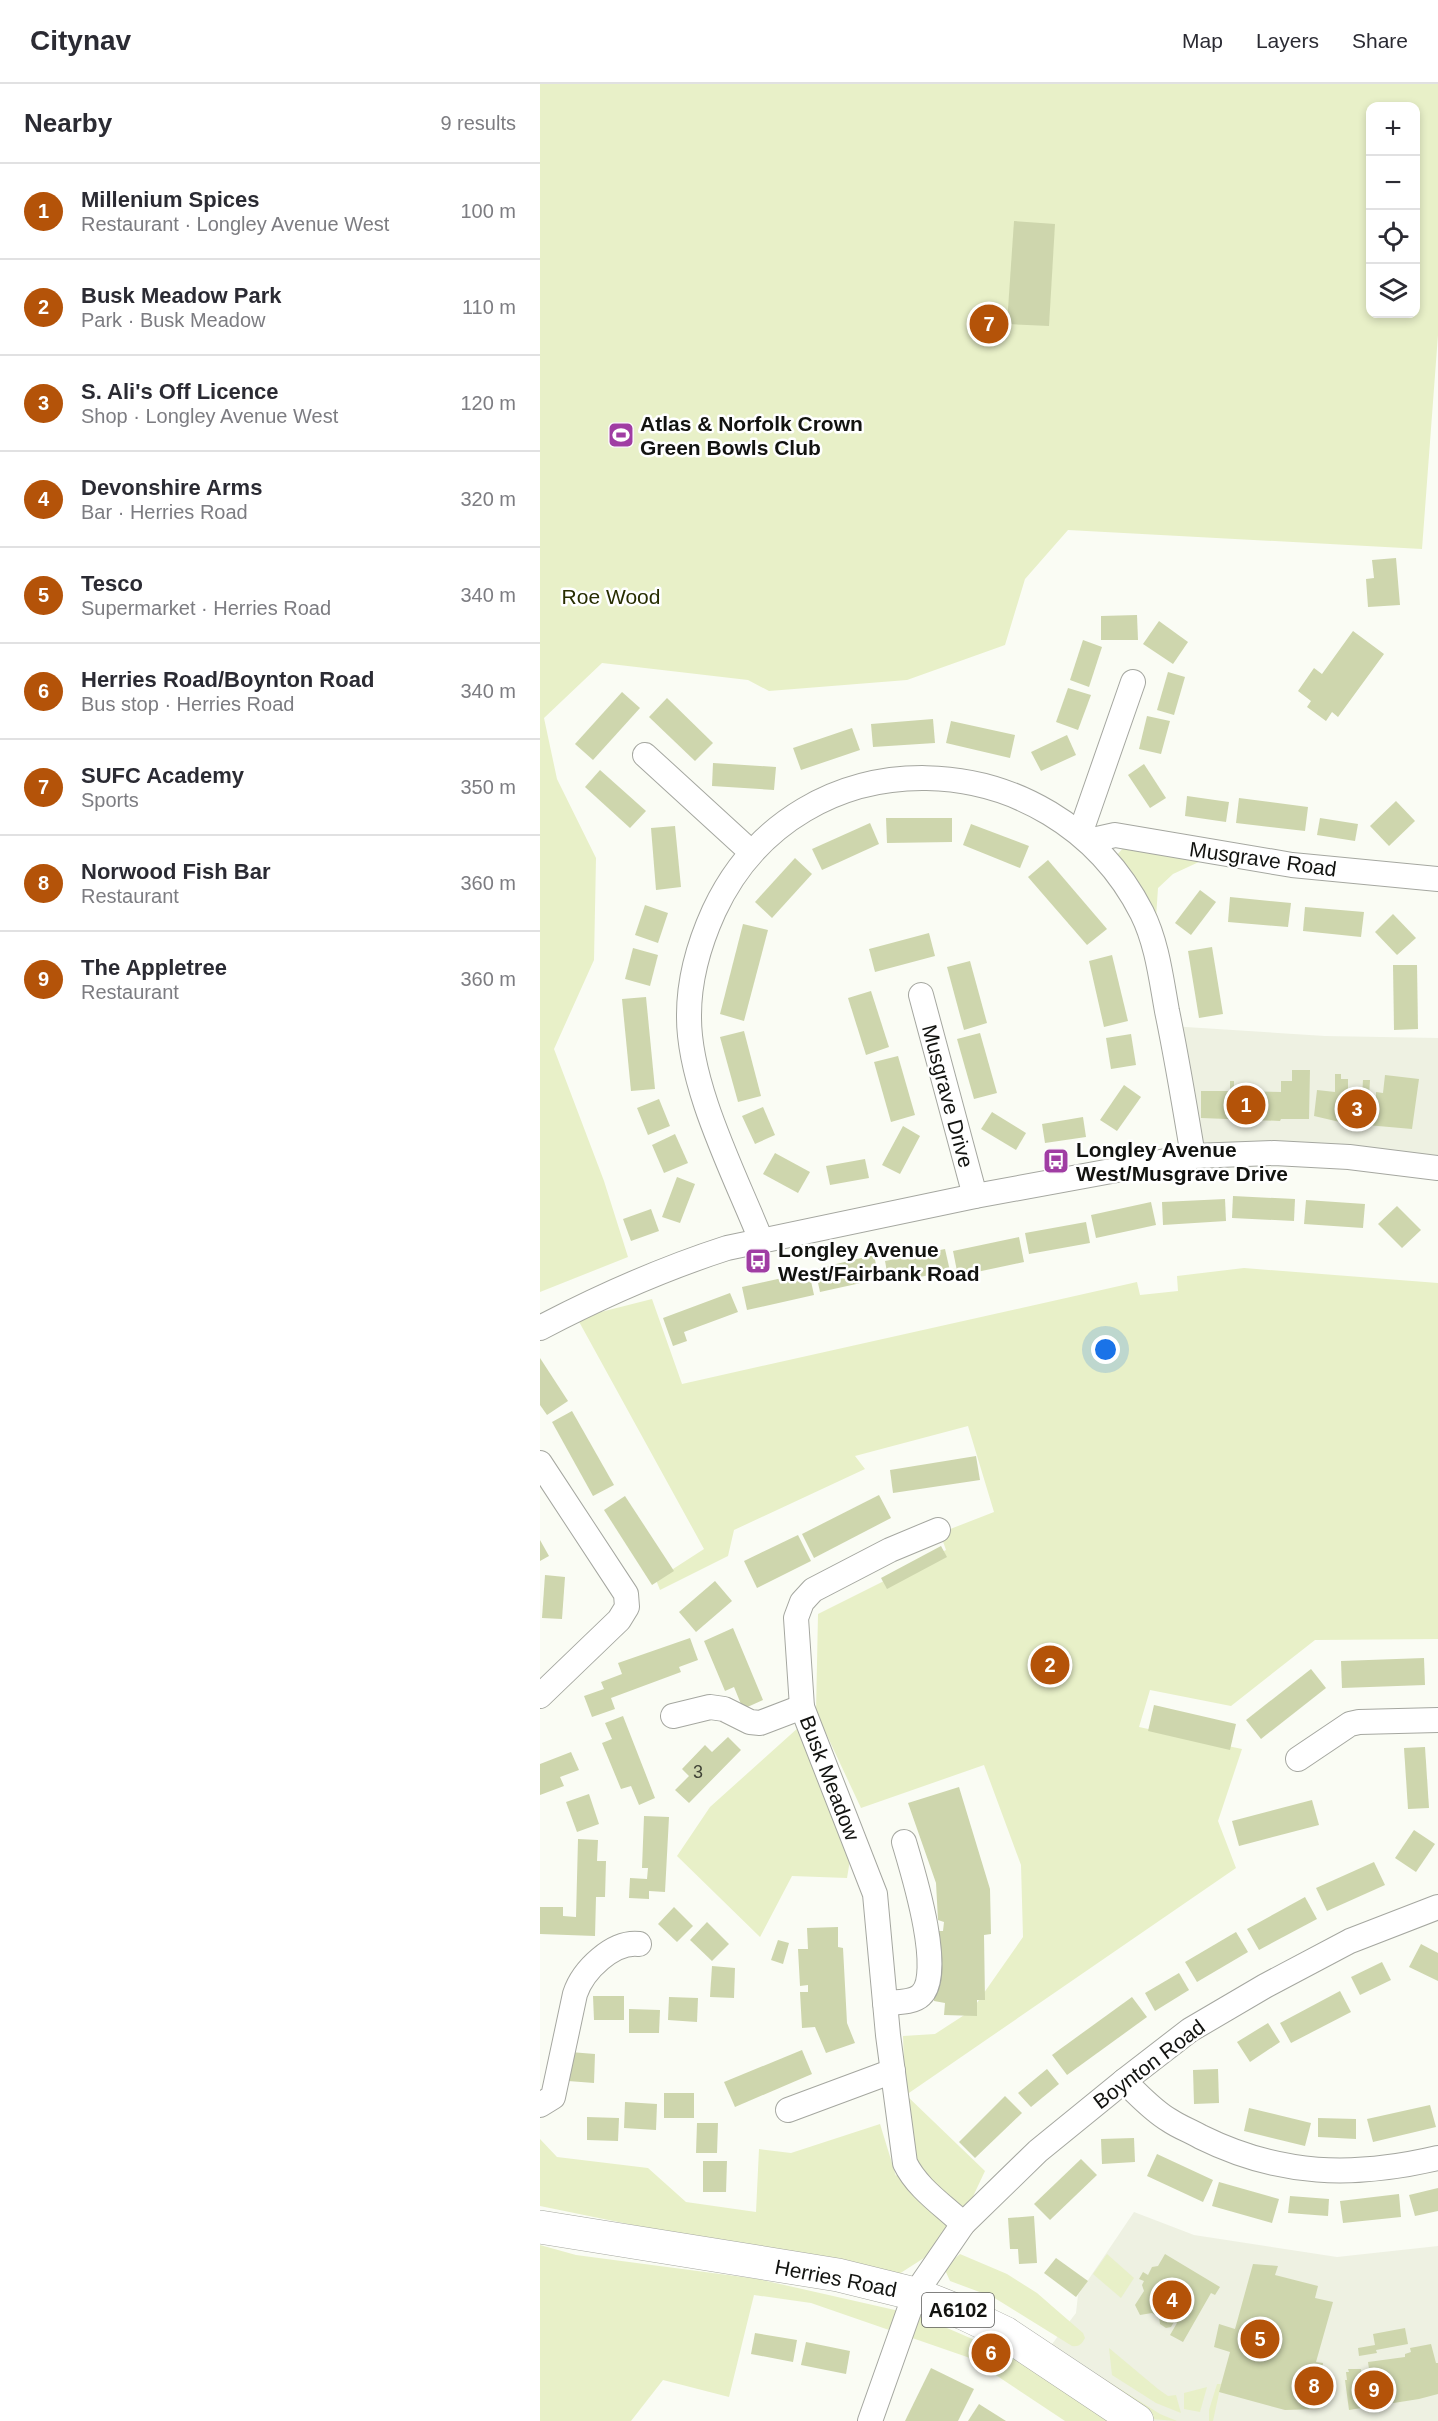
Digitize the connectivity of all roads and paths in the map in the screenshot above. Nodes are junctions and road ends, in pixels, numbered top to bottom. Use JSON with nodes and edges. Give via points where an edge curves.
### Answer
{"nodes":[{"id":1,"x":1133,"y":682,"type":"dead end"},
{"id":2,"x":645,"y":755,"type":"dead end"},
{"id":3,"x":1084,"y":838,"type":"junction"},
{"id":4,"x":751,"y":852,"type":"junction"},
{"id":5,"x":1438,"y":879,"type":"edge"},
{"id":6,"x":921,"y":995,"type":"dead end"},
{"id":7,"x":1193,"y":1156,"type":"junction"},
{"id":8,"x":1438,"y":1168,"type":"edge"},
{"id":9,"x":975,"y":1196,"type":"junction"},
{"id":10,"x":761,"y":1240,"type":"junction"},
{"id":11,"x":548,"y":1323,"type":"edge"},
{"id":12,"x":540,"y":1463,"type":"edge"},
{"id":13,"x":938,"y":1530,"type":"dead end"},
{"id":14,"x":540,"y":1696,"type":"edge"},
{"id":15,"x":802,"y":1707,"type":"junction"},
{"id":16,"x":673,"y":1716,"type":"dead end"},
{"id":17,"x":1438,"y":1720,"type":"edge"},
{"id":18,"x":1298,"y":1759,"type":"dead end"},
{"id":19,"x":904,"y":1842,"type":"dead end"},
{"id":20,"x":1438,"y":1907,"type":"edge"},
{"id":21,"x":639,"y":1944,"type":"dead end"},
{"id":22,"x":885,"y":2003,"type":"junction"},
{"id":23,"x":892,"y":2071,"type":"junction"},
{"id":24,"x":1124,"y":2081,"type":"junction"},
{"id":25,"x":540,"y":2105,"type":"edge"},
{"id":26,"x":788,"y":2110,"type":"dead end"},
{"id":27,"x":1438,"y":2158,"type":"edge"},
{"id":28,"x":963,"y":2224,"type":"junction"},
{"id":29,"x":540,"y":2227,"type":"edge"},
{"id":30,"x":915,"y":2294,"type":"junction"},
{"id":31,"x":870,"y":2421,"type":"edge"},
{"id":32,"x":1137,"y":2421,"type":"edge"}],
"edges":[{"from":1,"to":3,"type":"street"},
{"from":2,"to":4,"type":"street"},
{"from":3,"to":4,"type":"street","via":[[1048,811],[1008,791],[975,783],[921,778],[857,788],[822,801],[794,817]]},
{"from":3,"to":5,"type":"street","name":"Musgrave Road","via":[[1114,835],[1292,865]]},
{"from":3,"to":7,"type":"street","via":[[1115,872],[1142,912],[1156,948]]},
{"from":4,"to":10,"type":"street","via":[[724,890],[704,932],[692,973],[688,1015],[693,1060],[708,1110]]},
{"from":6,"to":9,"type":"street","name":"Musgrave Drive"},
{"from":7,"to":8,"type":"street","via":[[1274,1153]]},
{"from":7,"to":9,"type":"street"},
{"from":9,"to":10,"type":"street"},
{"from":10,"to":11,"type":"street","via":[[673,1266]]},
{"from":12,"to":14,"type":"street","via":[[626,1594],[627,1607],[619,1620]]},
{"from":13,"to":15,"type":"street","name":"Busk Meadow","via":[[813,1590],[802,1602],[796,1618]]},
{"from":15,"to":16,"type":"street","via":[[760,1722],[710,1707]]},
{"from":15,"to":22,"type":"street","name":"Busk Meadow","via":[[876,1894]]},
{"from":17,"to":18,"type":"street","via":[[1350,1724]]},
{"from":19,"to":22,"type":"street","via":[[926,1919],[928,1972],[921,1995]]},
{"from":20,"to":24,"type":"street","name":"Boynton Road","via":[[1350,1941],[1265,1986],[1190,2030]]},
{"from":21,"to":25,"type":"street","via":[[617,1947],[580,1981],[553,2097]]},
{"from":22,"to":23,"type":"street","name":"Busk Meadow"},
{"from":23,"to":26,"type":"street"},
{"from":23,"to":28,"type":"street","name":"Busk Meadow","via":[[905,2163],[923,2187]]},
{"from":24,"to":27,"type":"street","via":[[1168,2120],[1262,2162],[1312,2170],[1358,2170]]},
{"from":24,"to":28,"type":"street","name":"Boynton Road","via":[[1038,2151]]},
{"from":28,"to":30,"type":"street","name":"Boynton Road"},
{"from":29,"to":30,"type":"main road","name":"Herries Road","number":"A6102","via":[[838,2275]]},
{"from":30,"to":31,"type":"street","name":"Boynton Road"},
{"from":30,"to":32,"type":"main road","name":"Herries Road","number":"A6102","via":[[1005,2333]]}]}
